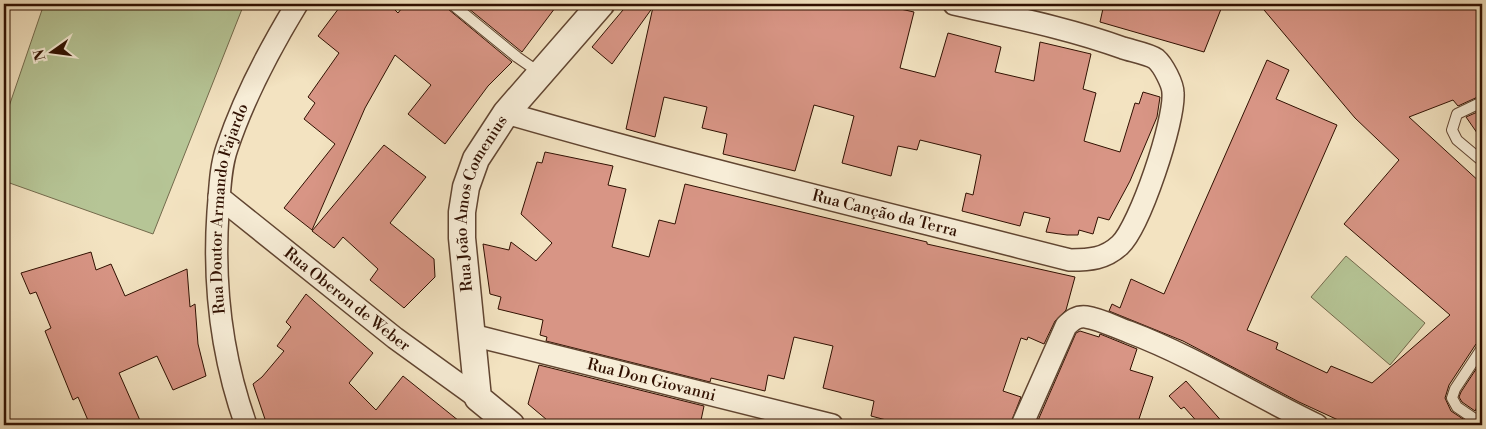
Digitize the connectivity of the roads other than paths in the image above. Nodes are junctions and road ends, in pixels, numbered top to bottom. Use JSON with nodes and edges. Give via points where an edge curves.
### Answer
{"nodes":[{"id":1,"x":297,"y":4,"type":"edge"},
{"id":2,"x":452,"y":4,"type":"edge"},
{"id":3,"x":601,"y":4,"type":"edge"},
{"id":4,"x":954,"y":4,"type":"edge"},
{"id":5,"x":541,"y":73,"type":"junction"},
{"id":6,"x":1482,"y":102,"type":"edge"},
{"id":7,"x":506,"y":113,"type":"junction"},
{"id":8,"x":1482,"y":161,"type":"edge"},
{"id":9,"x":219,"y":197,"type":"junction"},
{"id":10,"x":472,"y":335,"type":"junction"},
{"id":11,"x":1482,"y":348,"type":"edge"},
{"id":12,"x":478,"y":398,"type":"junction"},
{"id":13,"x":1482,"y":424,"type":"edge"},
{"id":14,"x":246,"y":425,"type":"edge"},
{"id":15,"x":511,"y":425,"type":"edge"},
{"id":16,"x":832,"y":425,"type":"edge"},
{"id":17,"x":1022,"y":425,"type":"edge"},
{"id":18,"x":1317,"y":425,"type":"edge"}],
"edges":[{"from":1,"to":9,"type":"street","name":"Rua Doutor Armando Fajardo","via":[[251,88],[227,148]]},
{"from":2,"to":5,"type":"lane"},
{"from":3,"to":5,"type":"street","name":"Rua João Amos Comenius"},
{"from":4,"to":7,"type":"street","name":"Rua Canção da Terra","via":[[1058,27],[1156,60],[1168,76],[1173,91],[1173,108],[1166,139],[1129,235],[1111,252],[1100,258],[1070,260],[826,200]]},
{"from":5,"to":7,"type":"street","name":"Rua João Amos Comenius"},
{"from":6,"to":8,"type":"lane","via":[[1457,114],[1452,130],[1457,140]]},
{"from":7,"to":10,"type":"street","name":"Rua João Amos Comenius","via":[[476,159],[466,186],[462,212]]},
{"from":9,"to":12,"type":"street","name":"Rua Oberon de Weber","via":[[396,338]]},
{"from":9,"to":14,"type":"street","name":"Rua Doutor Armando Fajardo","via":[[218,302],[235,395]]},
{"from":10,"to":12,"type":"street","name":"Rua João Amos Comenius"},
{"from":10,"to":16,"type":"street","name":"Rua Don Giovanni"},
{"from":11,"to":13,"type":"lane","via":[[1452,398],[1457,407]]},
{"from":12,"to":15,"type":"street"},
{"from":17,"to":18,"type":"street","via":[[1066,326],[1078,317],[1138,336],[1203,365]]}]}
